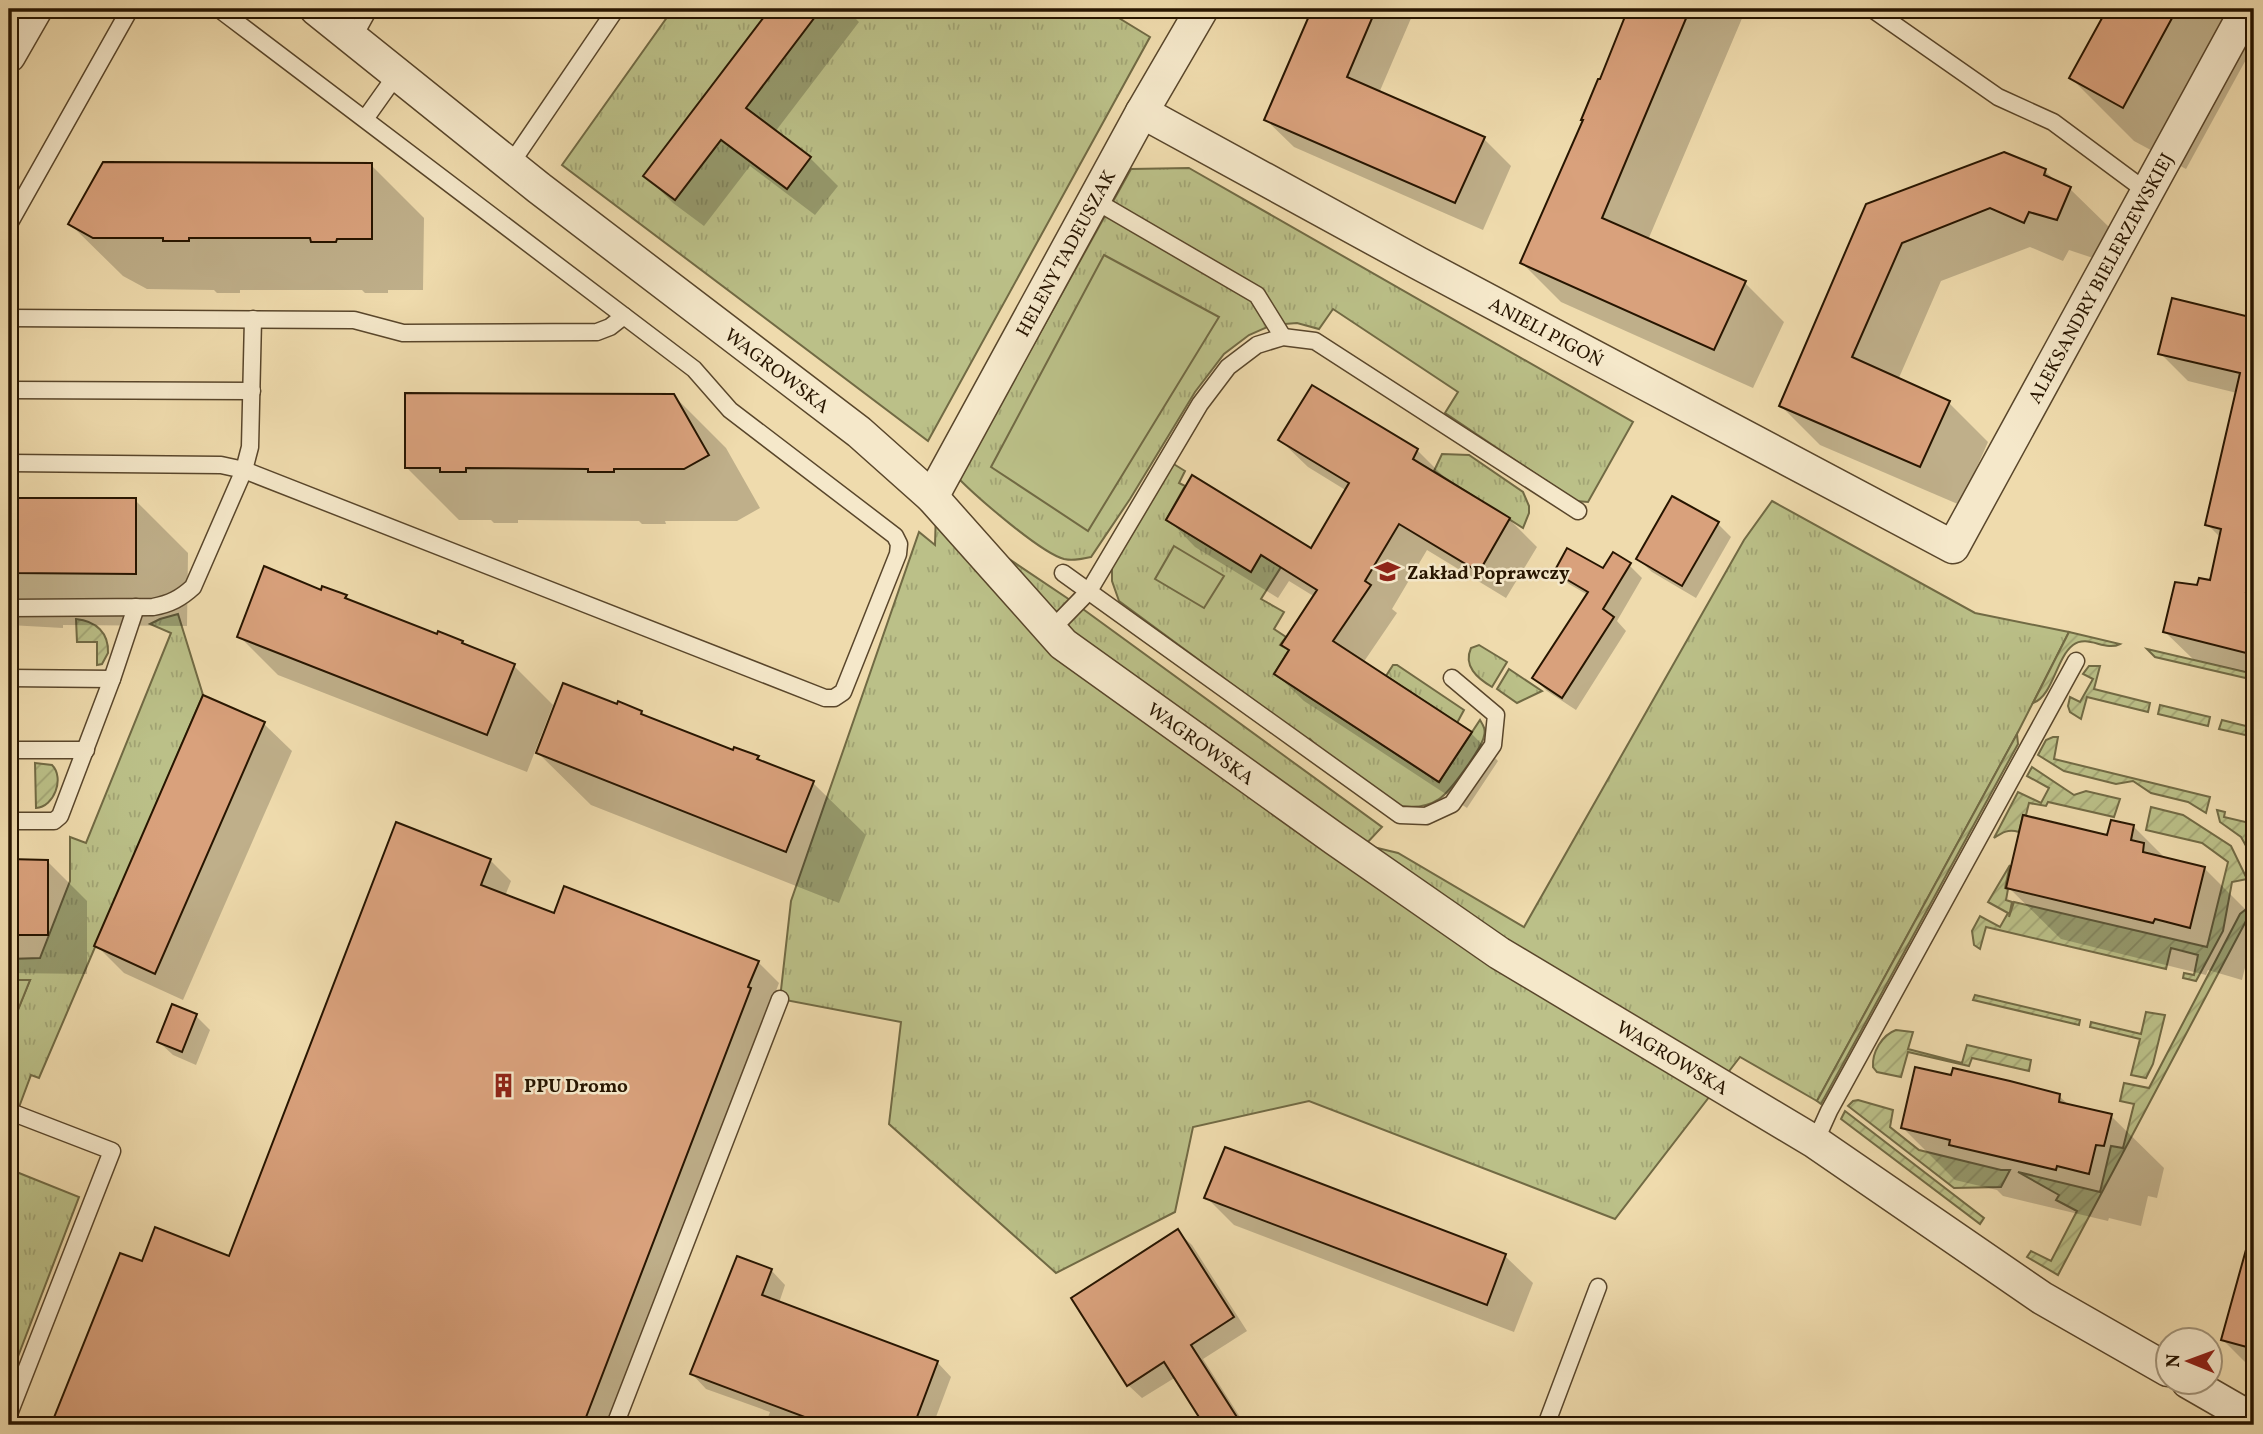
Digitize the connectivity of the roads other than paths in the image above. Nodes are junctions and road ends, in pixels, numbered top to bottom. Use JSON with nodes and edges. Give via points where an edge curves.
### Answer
{"nodes":[{"id":1,"x":36,"y":9,"type":"edge"},
{"id":2,"x":130,"y":9,"type":"edge"},
{"id":3,"x":219,"y":9,"type":"edge"},
{"id":4,"x":316,"y":9,"type":"edge"},
{"id":5,"x":369,"y":9,"type":"edge"},
{"id":6,"x":616,"y":9,"type":"edge"},
{"id":7,"x":1202,"y":9,"type":"edge"},
{"id":8,"x":1872,"y":9,"type":"edge"},
{"id":9,"x":2247,"y":9,"type":"edge"},
{"id":10,"x":353,"y":38,"type":"junction"},
{"id":11,"x":9,"y":56,"type":"edge"},
{"id":12,"x":397,"y":74,"type":"junction"},
{"id":13,"x":1142,"y":112,"type":"junction"},
{"id":14,"x":365,"y":119,"type":"junction"},
{"id":15,"x":510,"y":165,"type":"junction"},
{"id":16,"x":2146,"y":191,"type":"junction"},
{"id":17,"x":1094,"y":200,"type":"junction"},
{"id":18,"x":9,"y":224,"type":"edge"},
{"id":19,"x":624,"y":316,"type":"junction"},
{"id":20,"x":9,"y":318,"type":"edge"},
{"id":21,"x":253,"y":320,"type":"junction"},
{"id":22,"x":1283,"y":337,"type":"junction"},
{"id":23,"x":9,"y":390,"type":"edge"},
{"id":24,"x":252,"y":391,"type":"junction"},
{"id":25,"x":9,"y":463,"type":"edge"},
{"id":26,"x":244,"y":470,"type":"junction"},
{"id":27,"x":932,"y":497,"type":"junction"},
{"id":28,"x":1578,"y":511,"type":"dead end"},
{"id":29,"x":1953,"y":547,"type":"joint"},
{"id":30,"x":1063,"y":573,"type":"dead end"},
{"id":31,"x":1089,"y":591,"type":"junction"},
{"id":32,"x":136,"y":607,"type":"junction"},
{"id":33,"x":9,"y":608,"type":"edge"},
{"id":34,"x":1051,"y":630,"type":"junction"},
{"id":35,"x":2076,"y":661,"type":"dead end"},
{"id":36,"x":9,"y":678,"type":"edge"},
{"id":37,"x":113,"y":678,"type":"junction"},
{"id":38,"x":1452,"y":678,"type":"dead end"},
{"id":39,"x":9,"y":750,"type":"edge"},
{"id":40,"x":86,"y":750,"type":"junction"},
{"id":41,"x":9,"y":821,"type":"edge"},
{"id":42,"x":780,"y":999,"type":"dead end"},
{"id":43,"x":16,"y":1114,"type":"dead end"},
{"id":44,"x":1815,"y":1142,"type":"junction"},
{"id":45,"x":1598,"y":1287,"type":"dead end"},
{"id":46,"x":2154,"y":1362,"type":"edge"},
{"id":47,"x":2213,"y":1396,"type":"edge"},
{"id":48,"x":9,"y":1415,"type":"edge"},
{"id":49,"x":2254,"y":1420,"type":"edge"},
{"id":50,"x":615,"y":1425,"type":"edge"},
{"id":51,"x":1546,"y":1425,"type":"edge"}],
"edges":[{"from":1,"to":11,"type":"street"},
{"from":2,"to":18,"type":"lane"},
{"from":3,"to":14,"type":"lane"},
{"from":4,"to":10,"type":"street","name":"WAGROWSKA"},
{"from":5,"to":10,"type":"lane"},
{"from":6,"to":15,"type":"lane"},
{"from":7,"to":13,"type":"street","name":"HELENY TADEUSZAK"},
{"from":8,"to":16,"type":"lane","via":[[1998,97],[2053,122]]},
{"from":9,"to":16,"type":"street","name":"ALEKSANDRY BIELERZEWSKIEJ"},
{"from":10,"to":12,"type":"street","name":"WAGROWSKA"},
{"from":12,"to":14,"type":"lane"},
{"from":12,"to":15,"type":"street","name":"WAGROWSKA"},
{"from":13,"to":17,"type":"street","name":"HELENY TADEUSZAK"},
{"from":13,"to":29,"type":"street","name":"ANIELI PIGOŃ"},
{"from":14,"to":19,"type":"lane"},
{"from":15,"to":27,"type":"street","name":"WAGROWSKA","via":[[859,432]]},
{"from":16,"to":29,"type":"street","name":"ALEKSANDRY BIELERZEWSKIEJ"},
{"from":17,"to":22,"type":"lane","via":[[1257,295]]},
{"from":17,"to":27,"type":"street","name":"HELENY TADEUSZAK"},
{"from":19,"to":21,"type":"lane","via":[[597,332],[403,333],[354,320]]},
{"from":19,"to":26,"type":"lane","via":[[694,369],[730,410],[895,536],[898,554],[843,692],[834,698]]},
{"from":20,"to":21,"type":"lane"},
{"from":21,"to":24,"type":"lane"},
{"from":22,"to":28,"type":"lane","via":[[1315,341]]},
{"from":22,"to":31,"type":"lane","via":[[1257,345],[1228,367],[1200,404]]},
{"from":23,"to":24,"type":"lane"},
{"from":24,"to":26,"type":"lane","via":[[250,447]]},
{"from":25,"to":26,"type":"lane","via":[[221,465]]},
{"from":26,"to":32,"type":"lane","via":[[193,587],[168,604]]},
{"from":27,"to":34,"type":"street","name":"WAGROWSKA"},
{"from":30,"to":31,"type":"lane"},
{"from":31,"to":34,"type":"lane"},
{"from":31,"to":38,"type":"lane","via":[[1400,815],[1426,816],[1452,804],[1493,745],[1496,715]]},
{"from":32,"to":33,"type":"lane"},
{"from":32,"to":37,"type":"lane"},
{"from":34,"to":44,"type":"street","name":"WAGROWSKA","via":[[1063,644],[1499,953]]},
{"from":35,"to":44,"type":"lane"},
{"from":36,"to":37,"type":"lane"},
{"from":37,"to":40,"type":"lane"},
{"from":39,"to":40,"type":"lane"},
{"from":40,"to":41,"type":"lane","via":[[60,816],[54,821]]},
{"from":42,"to":50,"type":"lane"},
{"from":43,"to":48,"type":"lane","via":[[112,1151]]},
{"from":44,"to":46,"type":"street","name":"WAGROWSKA","via":[[2042,1298]]},
{"from":45,"to":51,"type":"lane"},
{"from":47,"to":49,"type":"street"}]}
